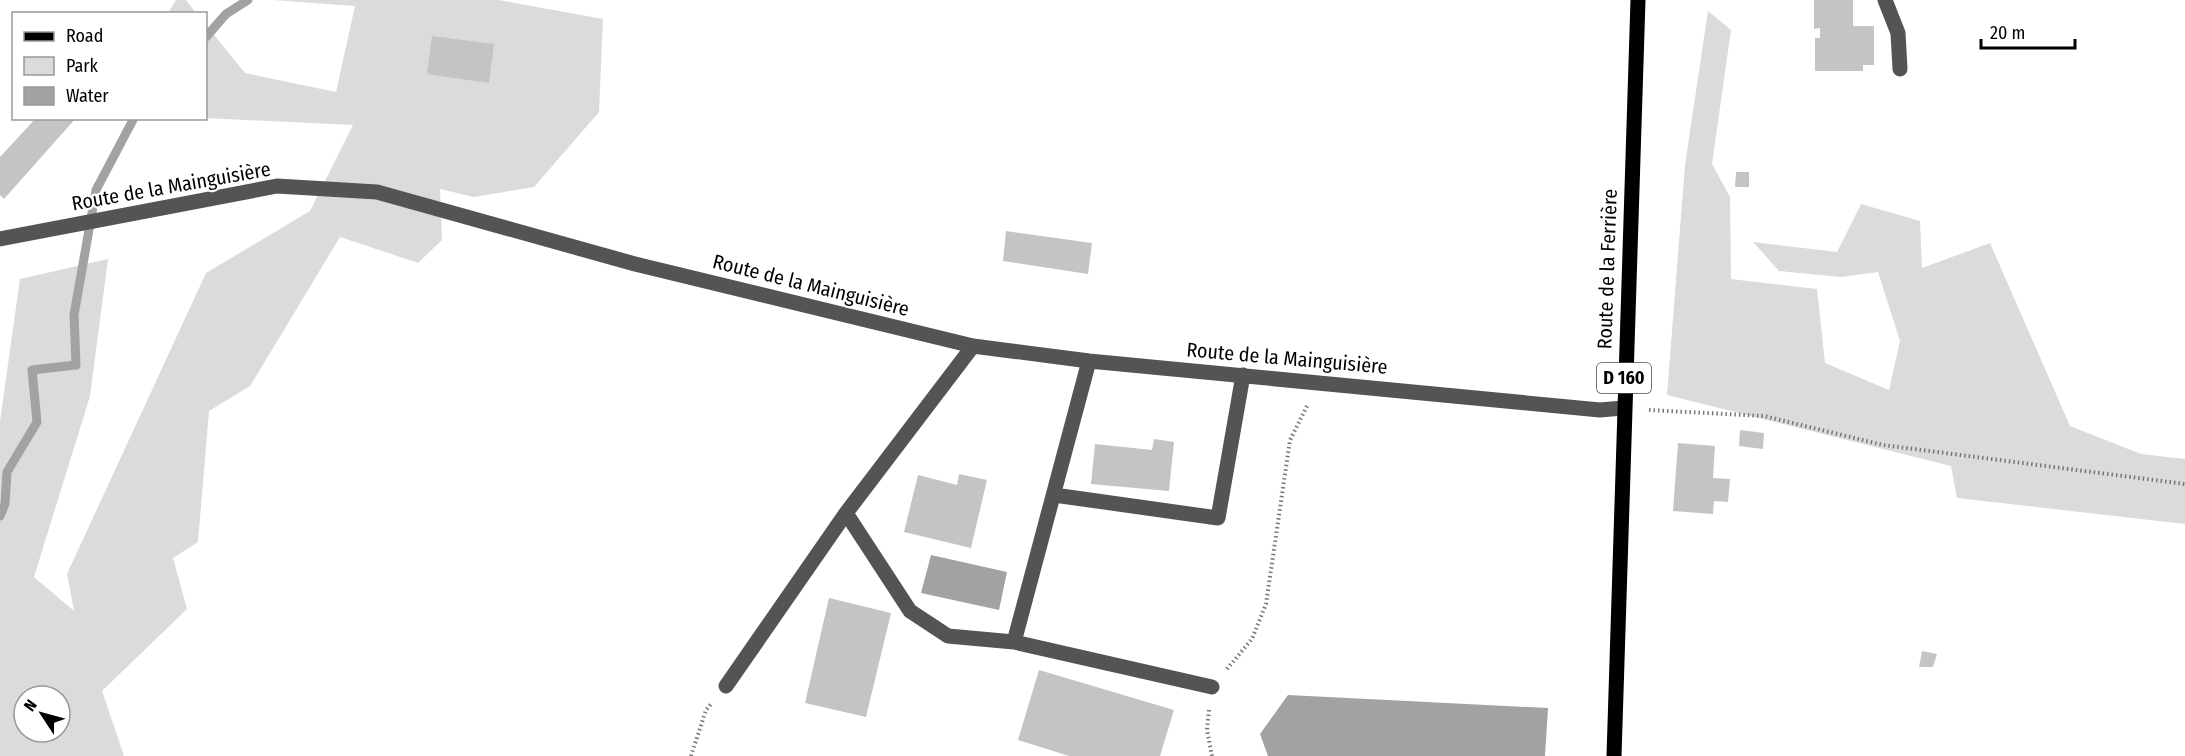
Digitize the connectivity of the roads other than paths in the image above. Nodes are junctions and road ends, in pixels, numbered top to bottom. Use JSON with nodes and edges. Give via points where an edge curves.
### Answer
{"nodes":[{"id":1,"x":1638,"y":0,"type":"edge"},
{"id":2,"x":1885,"y":0,"type":"edge"},
{"id":3,"x":1900,"y":69,"type":"dead end"},
{"id":4,"x":0,"y":239,"type":"edge"},
{"id":5,"x":973,"y":346,"type":"junction"},
{"id":6,"x":1089,"y":361,"type":"junction"},
{"id":7,"x":1244,"y":375,"type":"junction"},
{"id":8,"x":1623,"y":408,"type":"junction"},
{"id":9,"x":1054,"y":495,"type":"junction"},
{"id":10,"x":846,"y":513,"type":"junction"},
{"id":11,"x":1014,"y":642,"type":"junction"},
{"id":12,"x":726,"y":686,"type":"road end"},
{"id":13,"x":1212,"y":687,"type":"road end"},
{"id":14,"x":1614,"y":756,"type":"edge"}],
"edges":[{"from":1,"to":8,"type":"main road","name":"Route de la Ferrière","number":"D 160"},
{"from":2,"to":3,"type":"street","via":[[1898,33]]},
{"from":4,"to":5,"type":"street","name":"Route de la Mainguisière","via":[[277,186],[377,192],[635,264]]},
{"from":5,"to":6,"type":"street","name":"Route de la Mainguisière"},
{"from":5,"to":10,"type":"street"},
{"from":6,"to":7,"type":"street","name":"Route de la Mainguisière"},
{"from":6,"to":9,"type":"street"},
{"from":7,"to":8,"type":"street","name":"Route de la Mainguisière","via":[[1600,410]]},
{"from":7,"to":9,"type":"street","via":[[1218,518]]},
{"from":8,"to":14,"type":"main road","name":"Route de la Ferrière","number":"D 160"},
{"from":9,"to":11,"type":"street"},
{"from":10,"to":11,"type":"street","via":[[910,612],[948,636]]},
{"from":10,"to":12,"type":"street"},
{"from":11,"to":13,"type":"street"}]}
